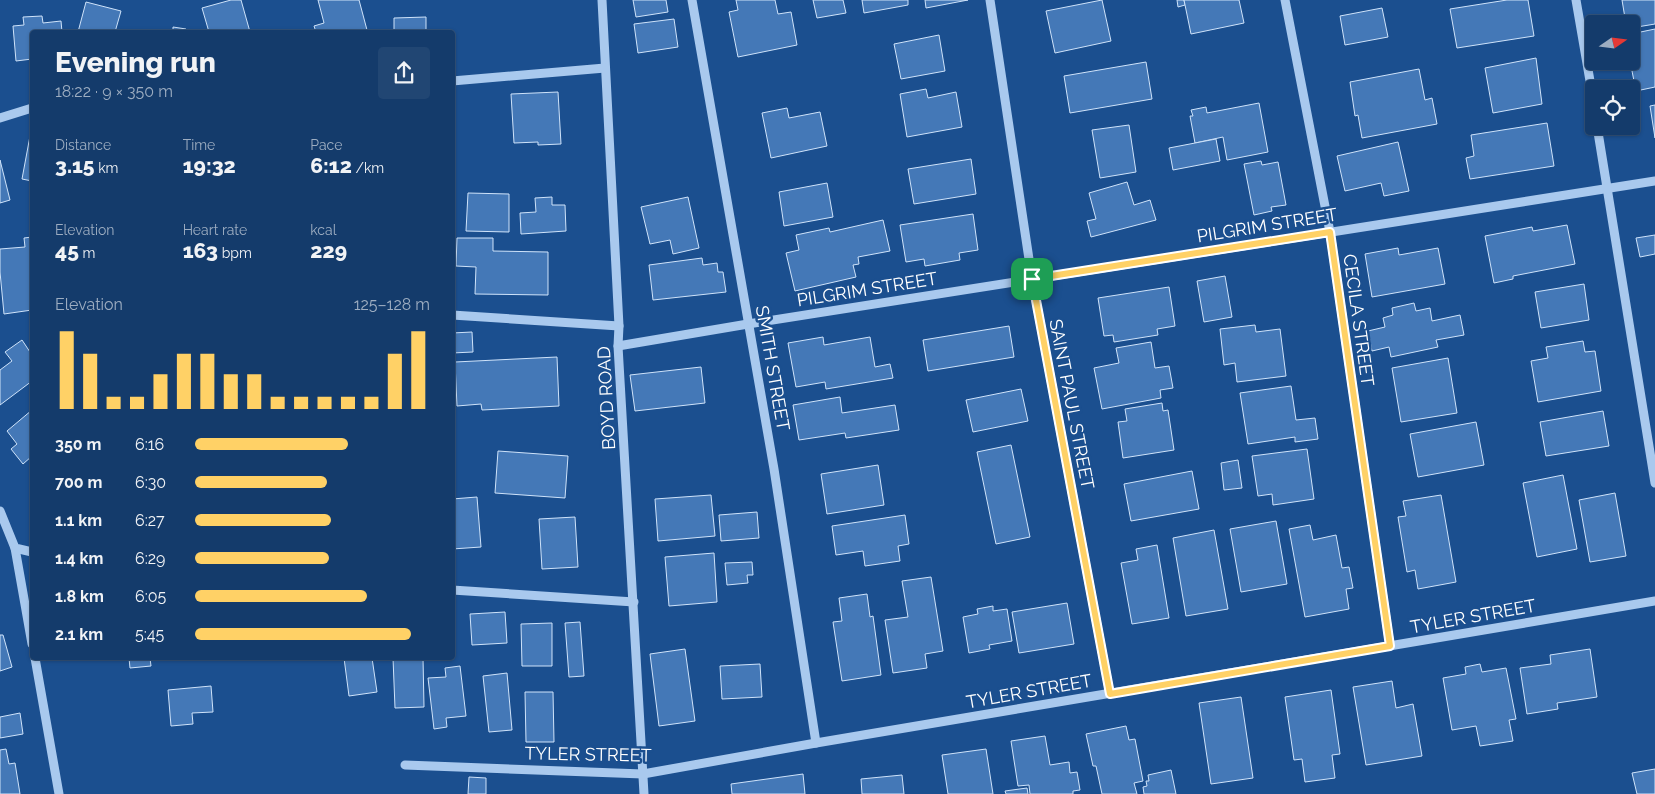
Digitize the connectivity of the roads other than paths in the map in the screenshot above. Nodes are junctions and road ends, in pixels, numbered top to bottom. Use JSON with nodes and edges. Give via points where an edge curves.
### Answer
{"nodes":[{"id":1,"x":602,"y":0,"type":"edge"},
{"id":2,"x":692,"y":0,"type":"edge"},
{"id":3,"x":990,"y":0,"type":"edge"},
{"id":4,"x":1285,"y":0,"type":"edge"},
{"id":5,"x":1576,"y":0,"type":"edge"},
{"id":6,"x":605,"y":68,"type":"junction"},
{"id":7,"x":1590,"y":80,"type":"edge"},
{"id":8,"x":455,"y":81,"type":"edge"},
{"id":9,"x":30,"y":109,"type":"edge"},
{"id":10,"x":0,"y":118,"type":"edge"},
{"id":11,"x":1599,"y":135,"type":"edge"},
{"id":12,"x":1655,"y":181,"type":"edge"},
{"id":13,"x":1608,"y":188,"type":"junction"},
{"id":14,"x":1330,"y":232,"type":"junction"},
{"id":15,"x":1032,"y":279,"type":"junction"},
{"id":16,"x":455,"y":315,"type":"edge"},
{"id":17,"x":748,"y":324,"type":"junction"},
{"id":18,"x":619,"y":326,"type":"junction"},
{"id":19,"x":618,"y":346,"type":"junction"},
{"id":20,"x":1655,"y":483,"type":"edge"},
{"id":21,"x":0,"y":511,"type":"edge"},
{"id":22,"x":15,"y":548,"type":"junction"},
{"id":23,"x":30,"y":552,"type":"edge"},
{"id":24,"x":455,"y":590,"type":"edge"},
{"id":25,"x":1655,"y":601,"type":"edge"},
{"id":26,"x":634,"y":602,"type":"junction"},
{"id":27,"x":30,"y":633,"type":"edge"},
{"id":28,"x":1390,"y":646,"type":"junction"},
{"id":29,"x":35,"y":660,"type":"edge"},
{"id":30,"x":1110,"y":694,"type":"junction"},
{"id":31,"x":816,"y":743,"type":"junction"},
{"id":32,"x":406,"y":765,"type":"dead end"},
{"id":33,"x":643,"y":774,"type":"junction"},
{"id":34,"x":59,"y":794,"type":"edge"},
{"id":35,"x":644,"y":794,"type":"edge"}],
"edges":[{"from":1,"to":6,"type":"street","name":"BOYD ROAD"},
{"from":2,"to":17,"type":"street","name":"SMITH STREET"},
{"from":3,"to":15,"type":"street","name":"SAINT PAUL STREET"},
{"from":4,"to":14,"type":"street","name":"CECILA STREET"},
{"from":5,"to":7,"type":"street"},
{"from":6,"to":8,"type":"street"},
{"from":6,"to":18,"type":"street","name":"BOYD ROAD"},
{"from":9,"to":10,"type":"street"},
{"from":11,"to":13,"type":"street"},
{"from":12,"to":13,"type":"street","name":"PILGRIM STREET"},
{"from":13,"to":14,"type":"street","name":"PILGRIM STREET"},
{"from":13,"to":20,"type":"street"},
{"from":14,"to":15,"type":"street","name":"PILGRIM STREET"},
{"from":14,"to":28,"type":"street","name":"CECILA STREET"},
{"from":15,"to":17,"type":"street","name":"PILGRIM STREET"},
{"from":15,"to":30,"type":"street","name":"SAINT PAUL STREET"},
{"from":16,"to":18,"type":"street"},
{"from":17,"to":19,"type":"street","name":"PILGRIM STREET"},
{"from":17,"to":31,"type":"street","name":"SMITH STREET","via":[[774,468]]},
{"from":18,"to":19,"type":"street","name":"BOYD ROAD"},
{"from":19,"to":26,"type":"street","name":"BOYD ROAD"},
{"from":21,"to":22,"type":"street"},
{"from":22,"to":23,"type":"street"},
{"from":22,"to":27,"type":"street"},
{"from":24,"to":26,"type":"street"},
{"from":25,"to":28,"type":"street","name":"TYLER STREET"},
{"from":26,"to":33,"type":"street","name":"BOYD ROAD"},
{"from":28,"to":30,"type":"street","name":"TYLER STREET"},
{"from":29,"to":34,"type":"street"},
{"from":30,"to":31,"type":"street","name":"TYLER STREET"},
{"from":31,"to":33,"type":"street","name":"TYLER STREET"},
{"from":32,"to":33,"type":"street","name":"TYLER STREET"},
{"from":33,"to":35,"type":"street","name":"BOYD ROAD"}]}
